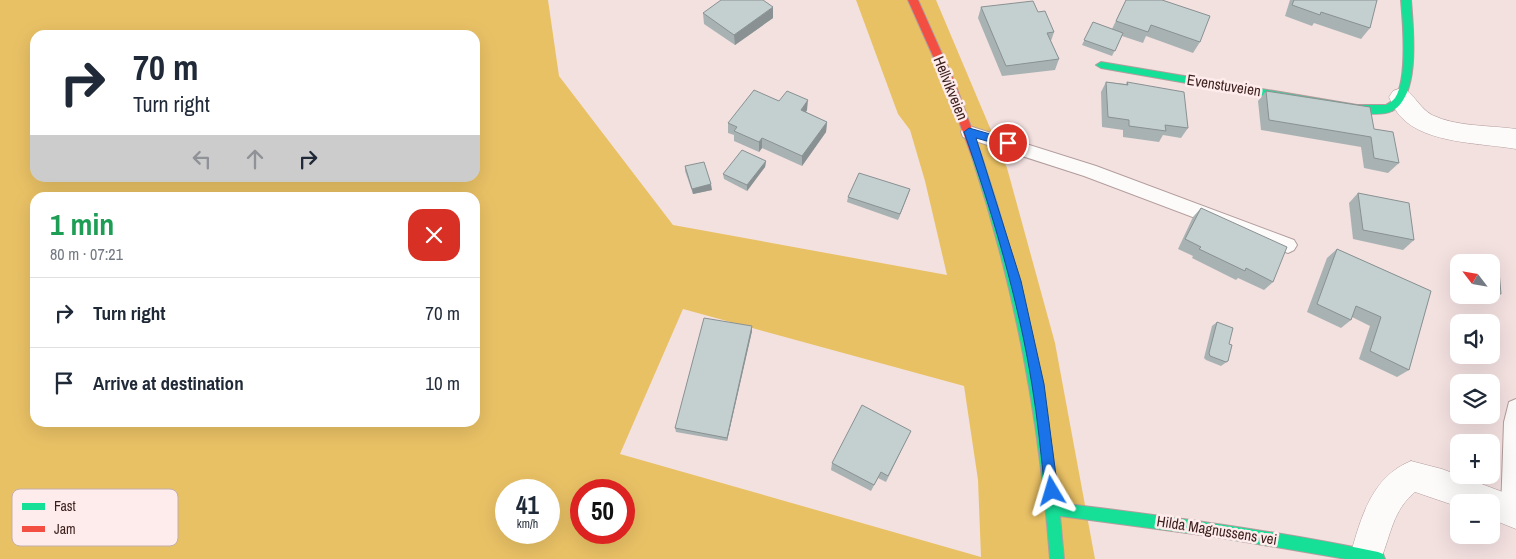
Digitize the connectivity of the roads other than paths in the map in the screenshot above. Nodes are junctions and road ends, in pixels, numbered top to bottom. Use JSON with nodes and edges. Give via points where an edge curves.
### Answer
{"nodes":[{"id":1,"x":913,"y":0,"type":"edge"},
{"id":2,"x":1406,"y":0,"type":"edge"},
{"id":3,"x":1101,"y":65,"type":"dead end"},
{"id":4,"x":1401,"y":98,"type":"junction"},
{"id":5,"x":969,"y":132,"type":"junction"},
{"id":6,"x":1516,"y":139,"type":"edge"},
{"id":7,"x":1288,"y":245,"type":"edge"},
{"id":8,"x":1516,"y":409,"type":"edge"},
{"id":9,"x":1502,"y":507,"type":"edge"},
{"id":10,"x":1054,"y":509,"type":"junction"},
{"id":11,"x":1372,"y":557,"type":"edge"},
{"id":12,"x":1057,"y":559,"type":"edge"}],
"edges":[{"from":1,"to":5,"type":"street","name":"Hellvikveien"},
{"from":2,"to":4,"type":"street","via":[[1409,13],[1408,53]]},
{"from":3,"to":4,"type":"street","name":"Evenstuveien","via":[[1358,110],[1388,110]]},
{"from":4,"to":6,"type":"street","via":[[1411,113],[1426,123]]},
{"from":5,"to":7,"type":"lane","via":[[1116,181]]},
{"from":5,"to":10,"type":"street","name":"Hellvikveien","via":[[1016,281],[1038,384]]},
{"from":8,"to":9,"type":"lane"},
{"from":9,"to":11,"type":"street","via":[[1411,476],[1396,486],[1382,507]]},
{"from":10,"to":11,"type":"street","name":"Hilda Magnussens vei","via":[[1310,544]]},
{"from":10,"to":12,"type":"street","name":"Hellvikveien"}]}
